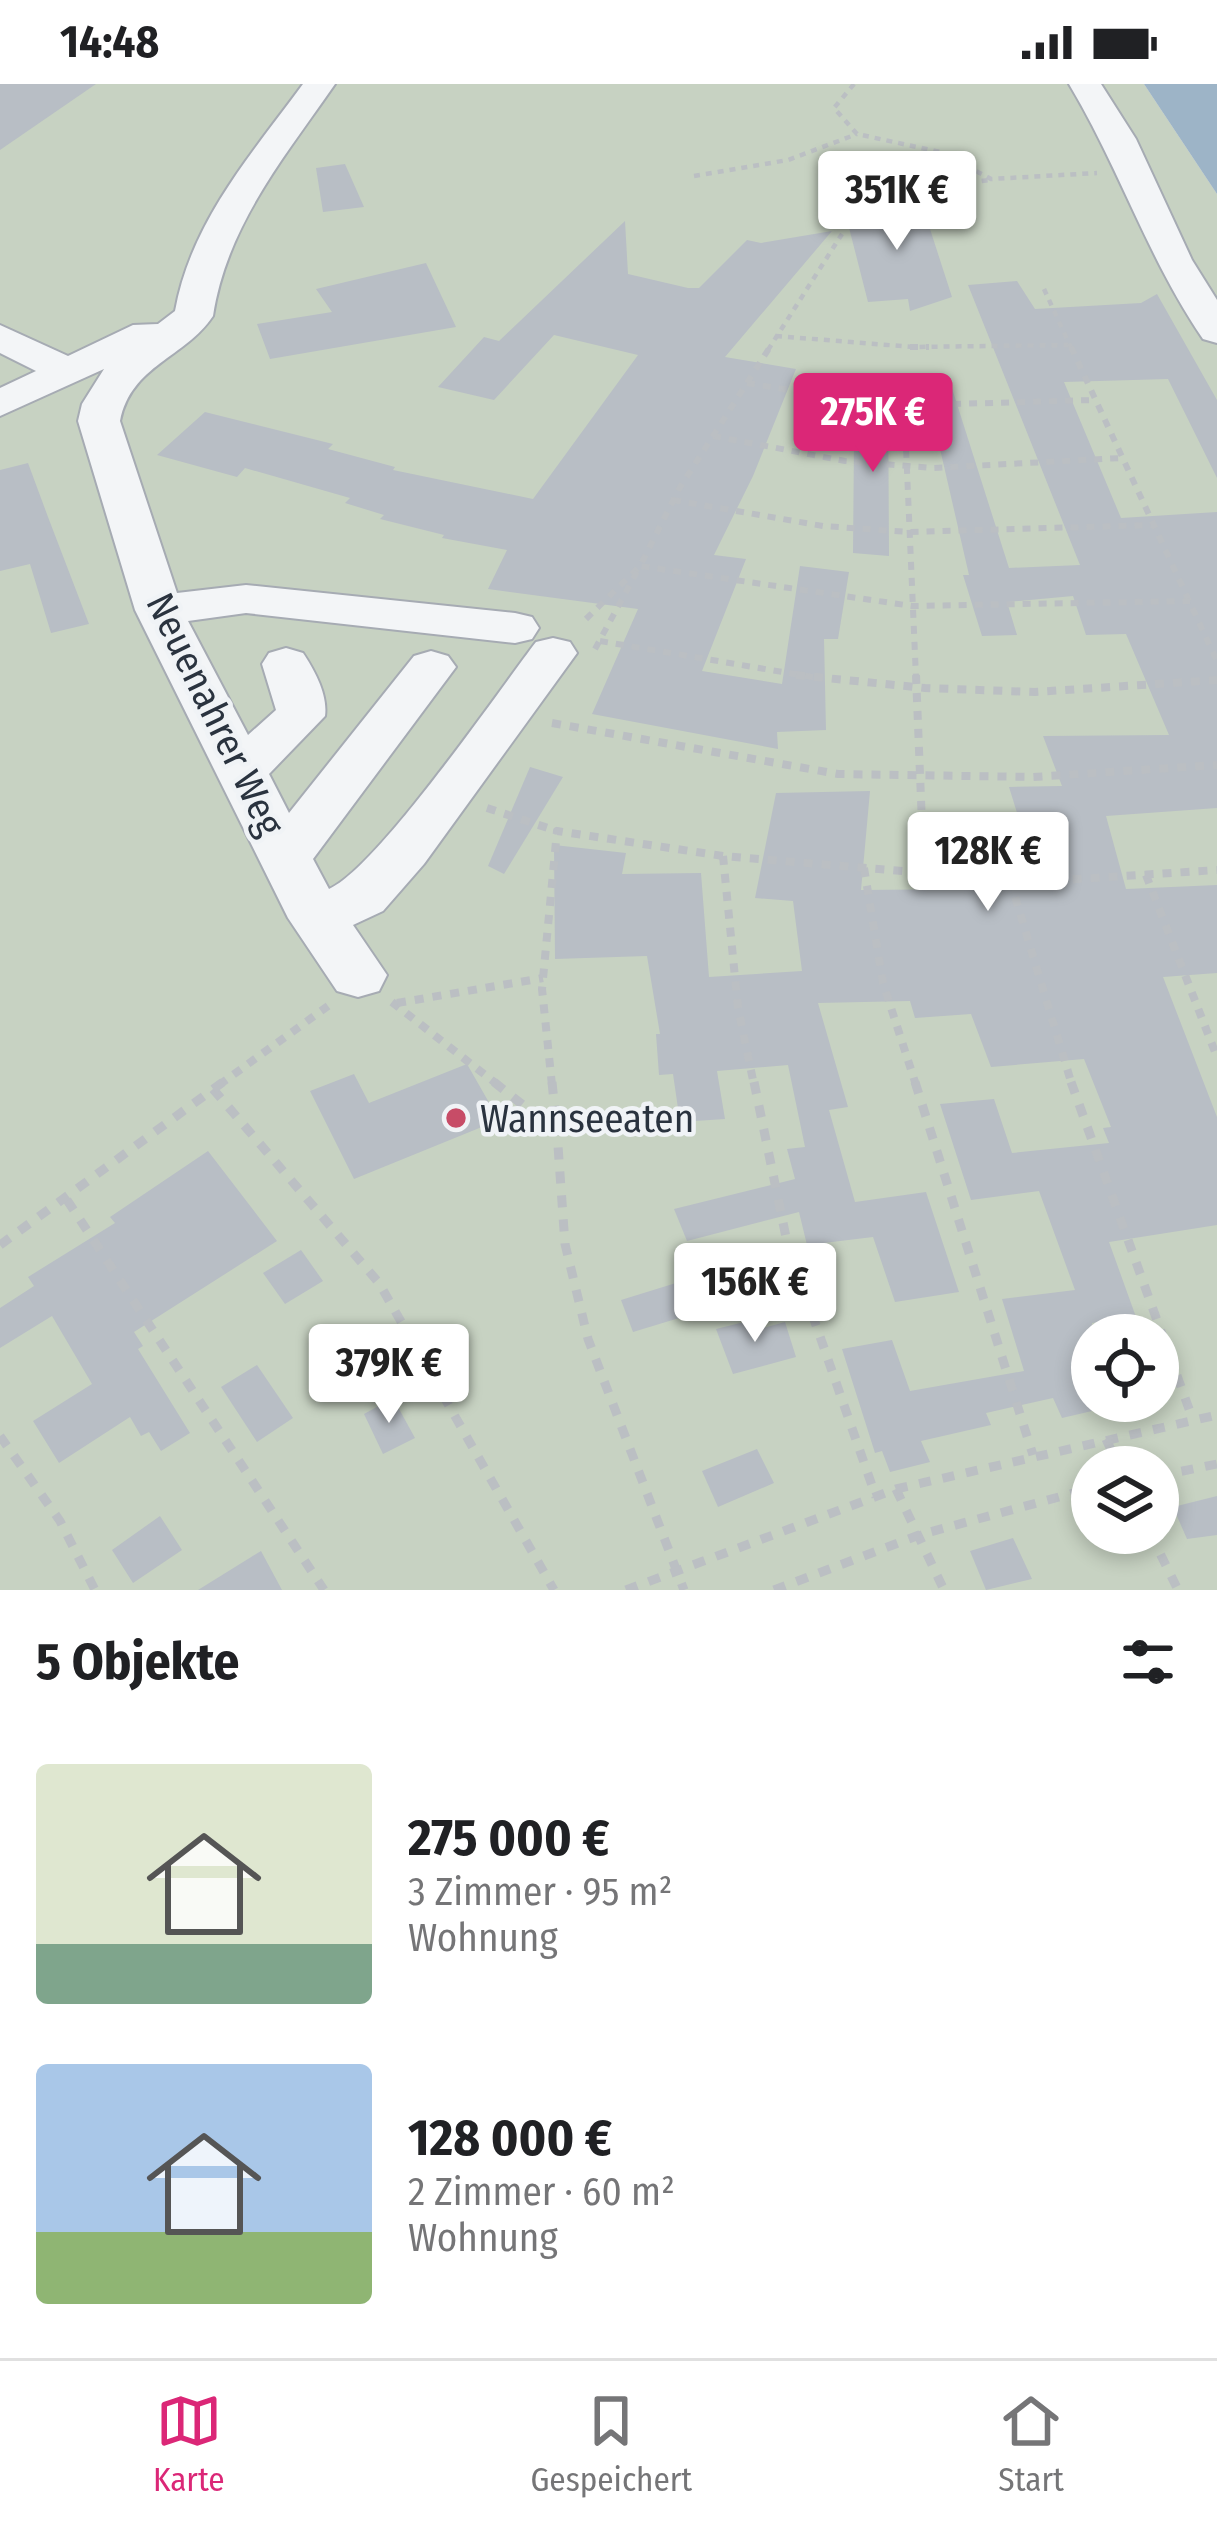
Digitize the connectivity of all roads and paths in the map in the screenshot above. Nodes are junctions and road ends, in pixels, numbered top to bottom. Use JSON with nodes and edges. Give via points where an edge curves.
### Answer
{"nodes":[{"id":1,"x":320,"y":84,"type":"edge"},
{"id":2,"x":854,"y":84,"type":"edge"},
{"id":3,"x":1085,"y":84,"type":"edge"},
{"id":4,"x":857,"y":134,"type":"junction"},
{"id":5,"x":1133,"y":170,"type":"junction"},
{"id":6,"x":694,"y":176,"type":"dead end"},
{"id":7,"x":991,"y":179,"type":"junction"},
{"id":8,"x":851,"y":200,"type":"dead end"},
{"id":9,"x":842,"y":234,"type":"dead end"},
{"id":10,"x":1044,"y":289,"type":"dead end"},
{"id":11,"x":194,"y":316,"type":"junction"},
{"id":12,"x":1217,"y":332,"type":"edge"},
{"id":13,"x":776,"y":336,"type":"junction"},
{"id":14,"x":0,"y":337,"type":"edge"},
{"id":15,"x":1068,"y":345,"type":"junction"},
{"id":16,"x":68,"y":372,"type":"junction"},
{"id":17,"x":747,"y":383,"type":"junction"},
{"id":18,"x":1094,"y":400,"type":"junction"},
{"id":19,"x":904,"y":402,"type":"junction"},
{"id":20,"x":0,"y":404,"type":"edge"},
{"id":21,"x":712,"y":436,"type":"junction"},
{"id":22,"x":1121,"y":458,"type":"junction"},
{"id":23,"x":907,"y":464,"type":"junction"},
{"id":24,"x":673,"y":500,"type":"junction"},
{"id":25,"x":1153,"y":525,"type":"junction"},
{"id":26,"x":909,"y":532,"type":"junction"},
{"id":27,"x":640,"y":566,"type":"junction"},
{"id":28,"x":1190,"y":601,"type":"junction"},
{"id":29,"x":912,"y":606,"type":"junction"},
{"id":30,"x":159,"y":610,"type":"junction"},
{"id":31,"x":563,"y":635,"type":"junction"},
{"id":32,"x":1217,"y":661,"type":"edge"},
{"id":33,"x":286,"y":664,"type":"dead end"},
{"id":34,"x":431,"y":668,"type":"dead end"},
{"id":35,"x":1217,"y":680,"type":"edge"},
{"id":36,"x":916,"y":688,"type":"junction"},
{"id":37,"x":544,"y":722,"type":"dead end"},
{"id":38,"x":1217,"y":765,"type":"edge"},
{"id":39,"x":241,"y":770,"type":"junction"},
{"id":40,"x":919,"y":775,"type":"junction"},
{"id":41,"x":723,"y":856,"type":"junction"},
{"id":42,"x":285,"y":857,"type":"junction"},
{"id":43,"x":864,"y":868,"type":"junction"},
{"id":44,"x":1217,"y":870,"type":"edge"},
{"id":45,"x":924,"y":874,"type":"junction"},
{"id":46,"x":1146,"y":874,"type":"junction"},
{"id":47,"x":1010,"y":880,"type":"junction"},
{"id":48,"x":316,"y":918,"type":"junction"},
{"id":49,"x":543,"y":978,"type":"junction"},
{"id":50,"x":376,"y":989,"type":"junction"},
{"id":51,"x":1217,"y":1057,"type":"edge"},
{"id":52,"x":213,"y":1089,"type":"junction"},
{"id":53,"x":557,"y":1132,"type":"junction"},
{"id":54,"x":67,"y":1200,"type":"junction"},
{"id":55,"x":0,"y":1245,"type":"edge"},
{"id":56,"x":1217,"y":1415,"type":"edge"},
{"id":57,"x":1193,"y":1420,"type":"junction"},
{"id":58,"x":0,"y":1436,"type":"edge"},
{"id":59,"x":1106,"y":1438,"type":"junction"},
{"id":60,"x":1109,"y":1446,"type":"edge"},
{"id":61,"x":1033,"y":1455,"type":"junction"},
{"id":62,"x":1217,"y":1464,"type":"edge"},
{"id":63,"x":1179,"y":1472,"type":"edge"},
{"id":64,"x":896,"y":1489,"type":"junction"},
{"id":65,"x":1071,"y":1494,"type":"edge"},
{"id":66,"x":876,"y":1497,"type":"junction"},
{"id":67,"x":919,"y":1535,"type":"junction"},
{"id":68,"x":1160,"y":1554,"type":"edge"},
{"id":69,"x":675,"y":1568,"type":"junction"},
{"id":70,"x":94,"y":1590,"type":"edge"},
{"id":71,"x":323,"y":1590,"type":"edge"},
{"id":72,"x":554,"y":1590,"type":"edge"},
{"id":73,"x":626,"y":1590,"type":"edge"},
{"id":74,"x":684,"y":1590,"type":"edge"},
{"id":75,"x":774,"y":1590,"type":"edge"},
{"id":76,"x":944,"y":1590,"type":"edge"},
{"id":77,"x":1178,"y":1590,"type":"edge"}],
"edges":[{"from":1,"to":11,"type":"lane","via":[[207,253]]},
{"from":2,"to":4,"type":"path","via":[[834,108]]},
{"from":3,"to":5,"type":"lane"},
{"from":4,"to":6,"type":"path","via":[[788,160]]},
{"from":4,"to":7,"type":"path","via":[[940,152]]},
{"from":5,"to":7,"type":"path"},
{"from":5,"to":12,"type":"lane"},
{"from":7,"to":8,"type":"path"},
{"from":9,"to":13,"type":"path"},
{"from":10,"to":15,"type":"path"},
{"from":11,"to":16,"type":"lane"},
{"from":11,"to":30,"type":"lane","name":"Neuenahrer Weg","via":[[130,365],[100,402],[105,444]]},
{"from":13,"to":15,"type":"path","via":[[913,347]]},
{"from":13,"to":17,"type":"path"},
{"from":14,"to":16,"type":"lane"},
{"from":15,"to":18,"type":"path"},
{"from":16,"to":20,"type":"lane"},
{"from":17,"to":19,"type":"path","via":[[885,406]]},
{"from":17,"to":21,"type":"path"},
{"from":18,"to":19,"type":"path"},
{"from":18,"to":22,"type":"path"},
{"from":19,"to":23,"type":"path"},
{"from":21,"to":23,"type":"path"},
{"from":21,"to":24,"type":"path"},
{"from":22,"to":23,"type":"path"},
{"from":22,"to":25,"type":"path"},
{"from":23,"to":26,"type":"path"},
{"from":24,"to":26,"type":"path"},
{"from":24,"to":27,"type":"path"},
{"from":25,"to":26,"type":"path"},
{"from":25,"to":28,"type":"path"},
{"from":26,"to":29,"type":"path"},
{"from":27,"to":29,"type":"path"},
{"from":27,"to":31,"type":"path"},
{"from":28,"to":29,"type":"path"},
{"from":28,"to":32,"type":"path"},
{"from":29,"to":36,"type":"path"},
{"from":30,"to":31,"type":"lane","via":[[246,599]]},
{"from":30,"to":39,"type":"lane","name":"Neuenahrer Weg"},
{"from":31,"to":36,"type":"path","via":[[711,664]]},
{"from":31,"to":48,"type":"lane","via":[[405,850],[363,898]]},
{"from":33,"to":39,"type":"lane","via":[[300,716]]},
{"from":34,"to":42,"type":"lane"},
{"from":35,"to":36,"type":"path","via":[[1038,692]]},
{"from":36,"to":40,"type":"path"},
{"from":37,"to":40,"type":"path","via":[[775,766]]},
{"from":38,"to":40,"type":"path"},
{"from":39,"to":42,"type":"lane","name":"Neuenahrer Weg"},
{"from":40,"to":45,"type":"path"},
{"from":41,"to":43,"type":"path"},
{"from":41,"to":49,"type":"path","via":[[556,831]]},
{"from":41,"to":66,"type":"path","via":[[738,1007],[787,1242]]},
{"from":42,"to":48,"type":"lane","name":"Neuenahrer Weg"},
{"from":43,"to":45,"type":"path"},
{"from":43,"to":61,"type":"path","via":[[884,983]]},
{"from":44,"to":46,"type":"path"},
{"from":45,"to":47,"type":"path"},
{"from":46,"to":47,"type":"path"},
{"from":46,"to":51,"type":"path"},
{"from":47,"to":57,"type":"path","via":[[1114,1219]]},
{"from":48,"to":50,"type":"lane","name":"Neuenahrer Weg"},
{"from":49,"to":50,"type":"path"},
{"from":49,"to":53,"type":"path"},
{"from":50,"to":52,"type":"path","via":[[333,1002]]},
{"from":50,"to":53,"type":"path"},
{"from":52,"to":54,"type":"path"},
{"from":52,"to":72,"type":"path","via":[[379,1283]]},
{"from":53,"to":69,"type":"path","via":[[565,1244],[588,1339]]},
{"from":54,"to":55,"type":"path"},
{"from":54,"to":71,"type":"path"},
{"from":56,"to":57,"type":"path"},
{"from":57,"to":59,"type":"path"},
{"from":58,"to":70,"type":"path","via":[[60,1521]]},
{"from":59,"to":60,"type":"path"},
{"from":59,"to":61,"type":"path"},
{"from":61,"to":64,"type":"path"},
{"from":62,"to":63,"type":"path"},
{"from":64,"to":66,"type":"path"},
{"from":64,"to":67,"type":"path"},
{"from":65,"to":67,"type":"path"},
{"from":66,"to":69,"type":"path"},
{"from":67,"to":75,"type":"path"},
{"from":67,"to":76,"type":"path"},
{"from":68,"to":77,"type":"path"},
{"from":69,"to":73,"type":"path"},
{"from":69,"to":74,"type":"path"}]}
